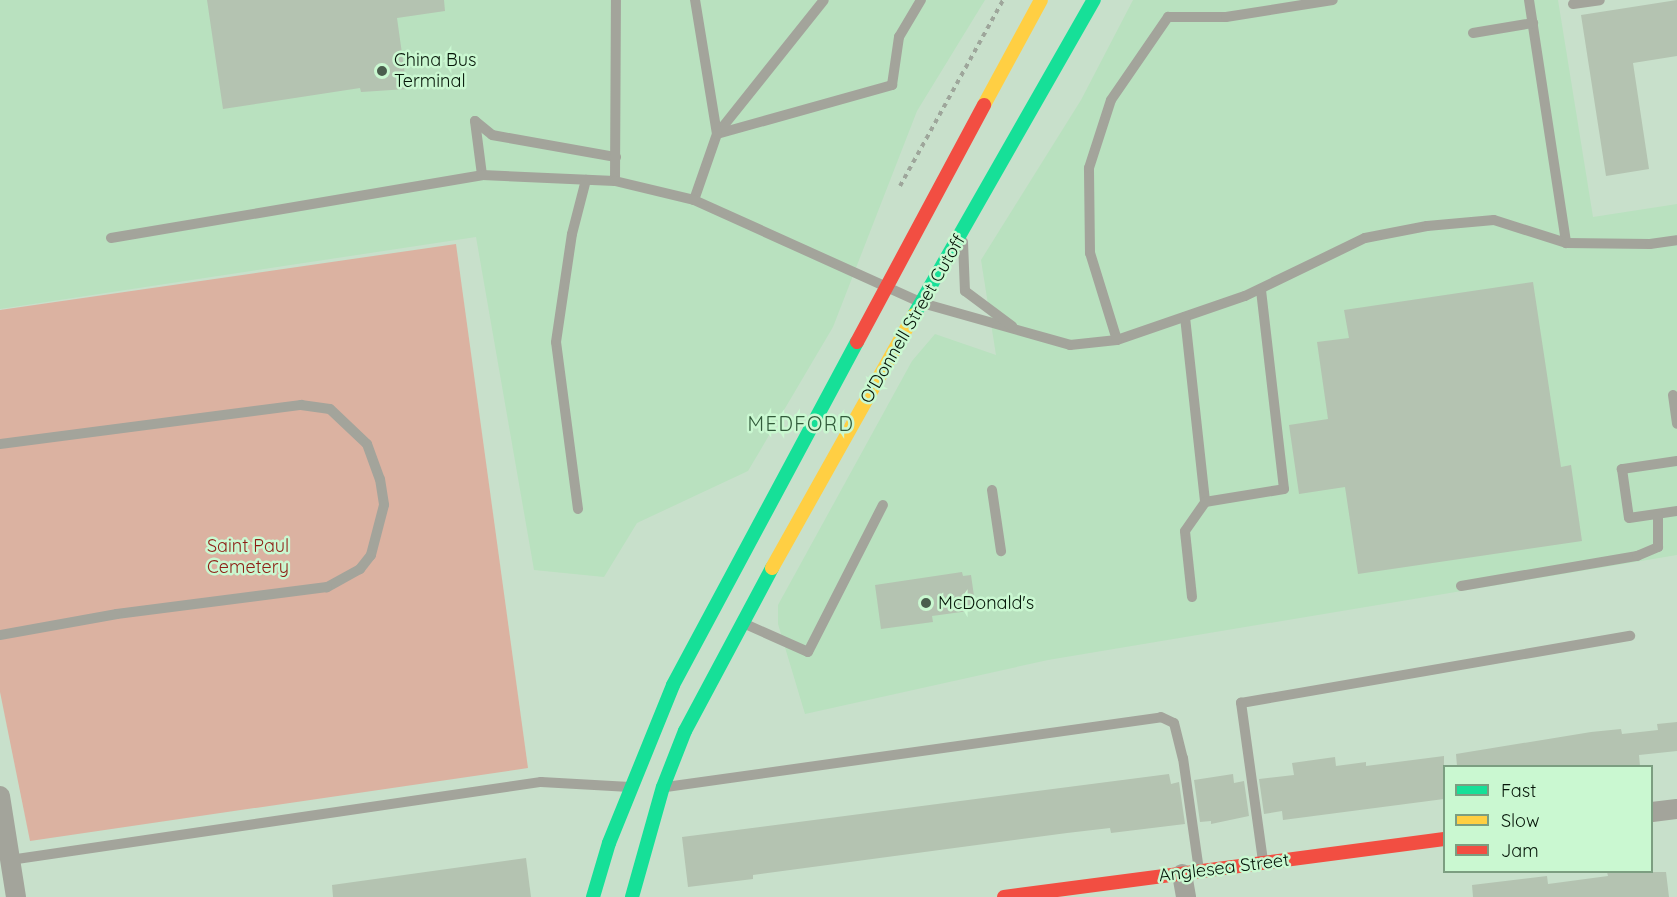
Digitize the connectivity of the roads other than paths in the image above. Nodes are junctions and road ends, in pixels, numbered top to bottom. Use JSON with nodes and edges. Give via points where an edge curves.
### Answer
{"nodes":[{"id":1,"x":616,"y":0,"type":"edge"},
{"id":2,"x":695,"y":0,"type":"edge"},
{"id":3,"x":825,"y":0,"type":"edge"},
{"id":4,"x":921,"y":0,"type":"edge"},
{"id":5,"x":1041,"y":0,"type":"edge"},
{"id":6,"x":1094,"y":0,"type":"edge"},
{"id":7,"x":1333,"y":0,"type":"edge"},
{"id":8,"x":1529,"y":0,"type":"edge"},
{"id":9,"x":1600,"y":0,"type":"edge"},
{"id":10,"x":1573,"y":4,"type":"dead end"},
{"id":11,"x":1533,"y":23,"type":"junction"},
{"id":12,"x":1473,"y":33,"type":"dead end"},
{"id":13,"x":717,"y":134,"type":"junction"},
{"id":14,"x":616,"y":157,"type":"junction"},
{"id":15,"x":482,"y":175,"type":"junction"},
{"id":16,"x":586,"y":180,"type":"junction"},
{"id":17,"x":615,"y":181,"type":"junction"},
{"id":18,"x":694,"y":200,"type":"junction"},
{"id":19,"x":962,"y":234,"type":"junction"},
{"id":20,"x":111,"y":238,"type":"dead end"},
{"id":21,"x":1677,"y":240,"type":"edge"},
{"id":22,"x":1566,"y":243,"type":"junction"},
{"id":23,"x":886,"y":287,"type":"junction"},
{"id":24,"x":1261,"y":289,"type":"junction"},
{"id":25,"x":922,"y":303,"type":"junction"},
{"id":26,"x":1185,"y":317,"type":"junction"},
{"id":27,"x":1019,"y":332,"type":"junction"},
{"id":28,"x":1117,"y":340,"type":"junction"},
{"id":29,"x":1672,"y":395,"type":"dead end"},
{"id":30,"x":1677,"y":424,"type":"edge"},
{"id":31,"x":0,"y":444,"type":"edge"},
{"id":32,"x":1677,"y":461,"type":"edge"},
{"id":33,"x":992,"y":490,"type":"dead end"},
{"id":34,"x":1205,"y":502,"type":"junction"},
{"id":35,"x":883,"y":505,"type":"dead end"},
{"id":36,"x":578,"y":510,"type":"dead end"},
{"id":37,"x":1677,"y":511,"type":"edge"},
{"id":38,"x":1658,"y":514,"type":"junction"},
{"id":39,"x":1001,"y":550,"type":"dead end"},
{"id":40,"x":1461,"y":586,"type":"dead end"},
{"id":41,"x":1192,"y":597,"type":"dead end"},
{"id":42,"x":743,"y":622,"type":"junction"},
{"id":43,"x":0,"y":635,"type":"edge"},
{"id":44,"x":1630,"y":636,"type":"dead end"},
{"id":45,"x":630,"y":787,"type":"junction"},
{"id":46,"x":663,"y":788,"type":"junction"},
{"id":47,"x":0,"y":796,"type":"edge"},
{"id":48,"x":1677,"y":809,"type":"edge"},
{"id":49,"x":1653,"y":812,"type":"edge"},
{"id":50,"x":1443,"y":840,"type":"edge"},
{"id":51,"x":10,"y":860,"type":"junction"},
{"id":52,"x":1263,"y":863,"type":"junction"},
{"id":53,"x":1190,"y":873,"type":"junction"},
{"id":54,"x":15,"y":897,"type":"edge"},
{"id":55,"x":593,"y":897,"type":"edge"},
{"id":56,"x":632,"y":897,"type":"edge"},
{"id":57,"x":1004,"y":897,"type":"edge"},
{"id":58,"x":1186,"y":897,"type":"edge"}],
"edges":[{"from":1,"to":14,"type":"lane"},
{"from":2,"to":13,"type":"lane"},
{"from":3,"to":13,"type":"lane"},
{"from":4,"to":13,"type":"lane","via":[[899,37],[892,85]]},
{"from":5,"to":23,"type":"main road","name":"O'Donnell Street Cutoff"},
{"from":6,"to":19,"type":"main road","name":"O'Donnell Street Cutoff"},
{"from":7,"to":28,"type":"lane","via":[[1226,17],[1168,17],[1111,99],[1089,168],[1090,253]]},
{"from":8,"to":11,"type":"lane"},
{"from":9,"to":10,"type":"lane"},
{"from":11,"to":12,"type":"lane"},
{"from":11,"to":22,"type":"lane"},
{"from":13,"to":18,"type":"lane"},
{"from":14,"to":15,"type":"lane","via":[[492,135],[475,121]]},
{"from":14,"to":17,"type":"lane"},
{"from":15,"to":16,"type":"lane"},
{"from":15,"to":20,"type":"lane"},
{"from":16,"to":17,"type":"lane"},
{"from":16,"to":36,"type":"lane","via":[[572,234],[556,342]]},
{"from":17,"to":18,"type":"lane"},
{"from":18,"to":23,"type":"lane"},
{"from":19,"to":25,"type":"main road","name":"O'Donnell Street Cutoff"},
{"from":19,"to":27,"type":"lane","via":[[966,291]]},
{"from":21,"to":22,"type":"lane","via":[[1650,244]]},
{"from":22,"to":24,"type":"lane","via":[[1494,220],[1427,226],[1365,238]]},
{"from":23,"to":25,"type":"lane"},
{"from":23,"to":45,"type":"main road","name":"O'Donnell Street Cutoff","via":[[678,675]]},
{"from":24,"to":26,"type":"lane"},
{"from":24,"to":34,"type":"lane","via":[[1284,489]]},
{"from":25,"to":27,"type":"lane"},
{"from":25,"to":42,"type":"main road","name":"O'Donnell Street Cutoff"},
{"from":26,"to":28,"type":"lane"},
{"from":26,"to":34,"type":"lane"},
{"from":27,"to":28,"type":"lane","via":[[1070,345]]},
{"from":29,"to":30,"type":"lane"},
{"from":31,"to":43,"type":"lane","via":[[301,405],[330,409],[367,444],[380,479],[384,505],[370,555],[360,569],[327,587],[117,614]]},
{"from":32,"to":38,"type":"lane","via":[[1622,469],[1629,518]]},
{"from":33,"to":39,"type":"lane"},
{"from":34,"to":41,"type":"lane","via":[[1185,531]]},
{"from":35,"to":42,"type":"lane","via":[[807,652]]},
{"from":37,"to":38,"type":"lane"},
{"from":38,"to":40,"type":"lane","via":[[1658,547],[1637,556]]},
{"from":42,"to":46,"type":"main road","name":"O'Donnell Street Cutoff","via":[[685,731]]},
{"from":44,"to":52,"type":"lane","via":[[1241,703]]},
{"from":45,"to":51,"type":"lane","via":[[541,782]]},
{"from":45,"to":55,"type":"main road","name":"O'Donnell Street Cutoff"},
{"from":46,"to":53,"type":"lane","via":[[1161,717],[1174,723],[1183,758]]},
{"from":46,"to":56,"type":"main road","name":"O'Donnell Street Cutoff"},
{"from":47,"to":51,"type":"street"},
{"from":48,"to":49,"type":"street"},
{"from":50,"to":52,"type":"main road","name":"Anglesea Street"},
{"from":51,"to":54,"type":"street"},
{"from":52,"to":53,"type":"main road","name":"Anglesea Street"},
{"from":53,"to":57,"type":"main road","name":"Anglesea Street"},
{"from":53,"to":58,"type":"street"}]}
